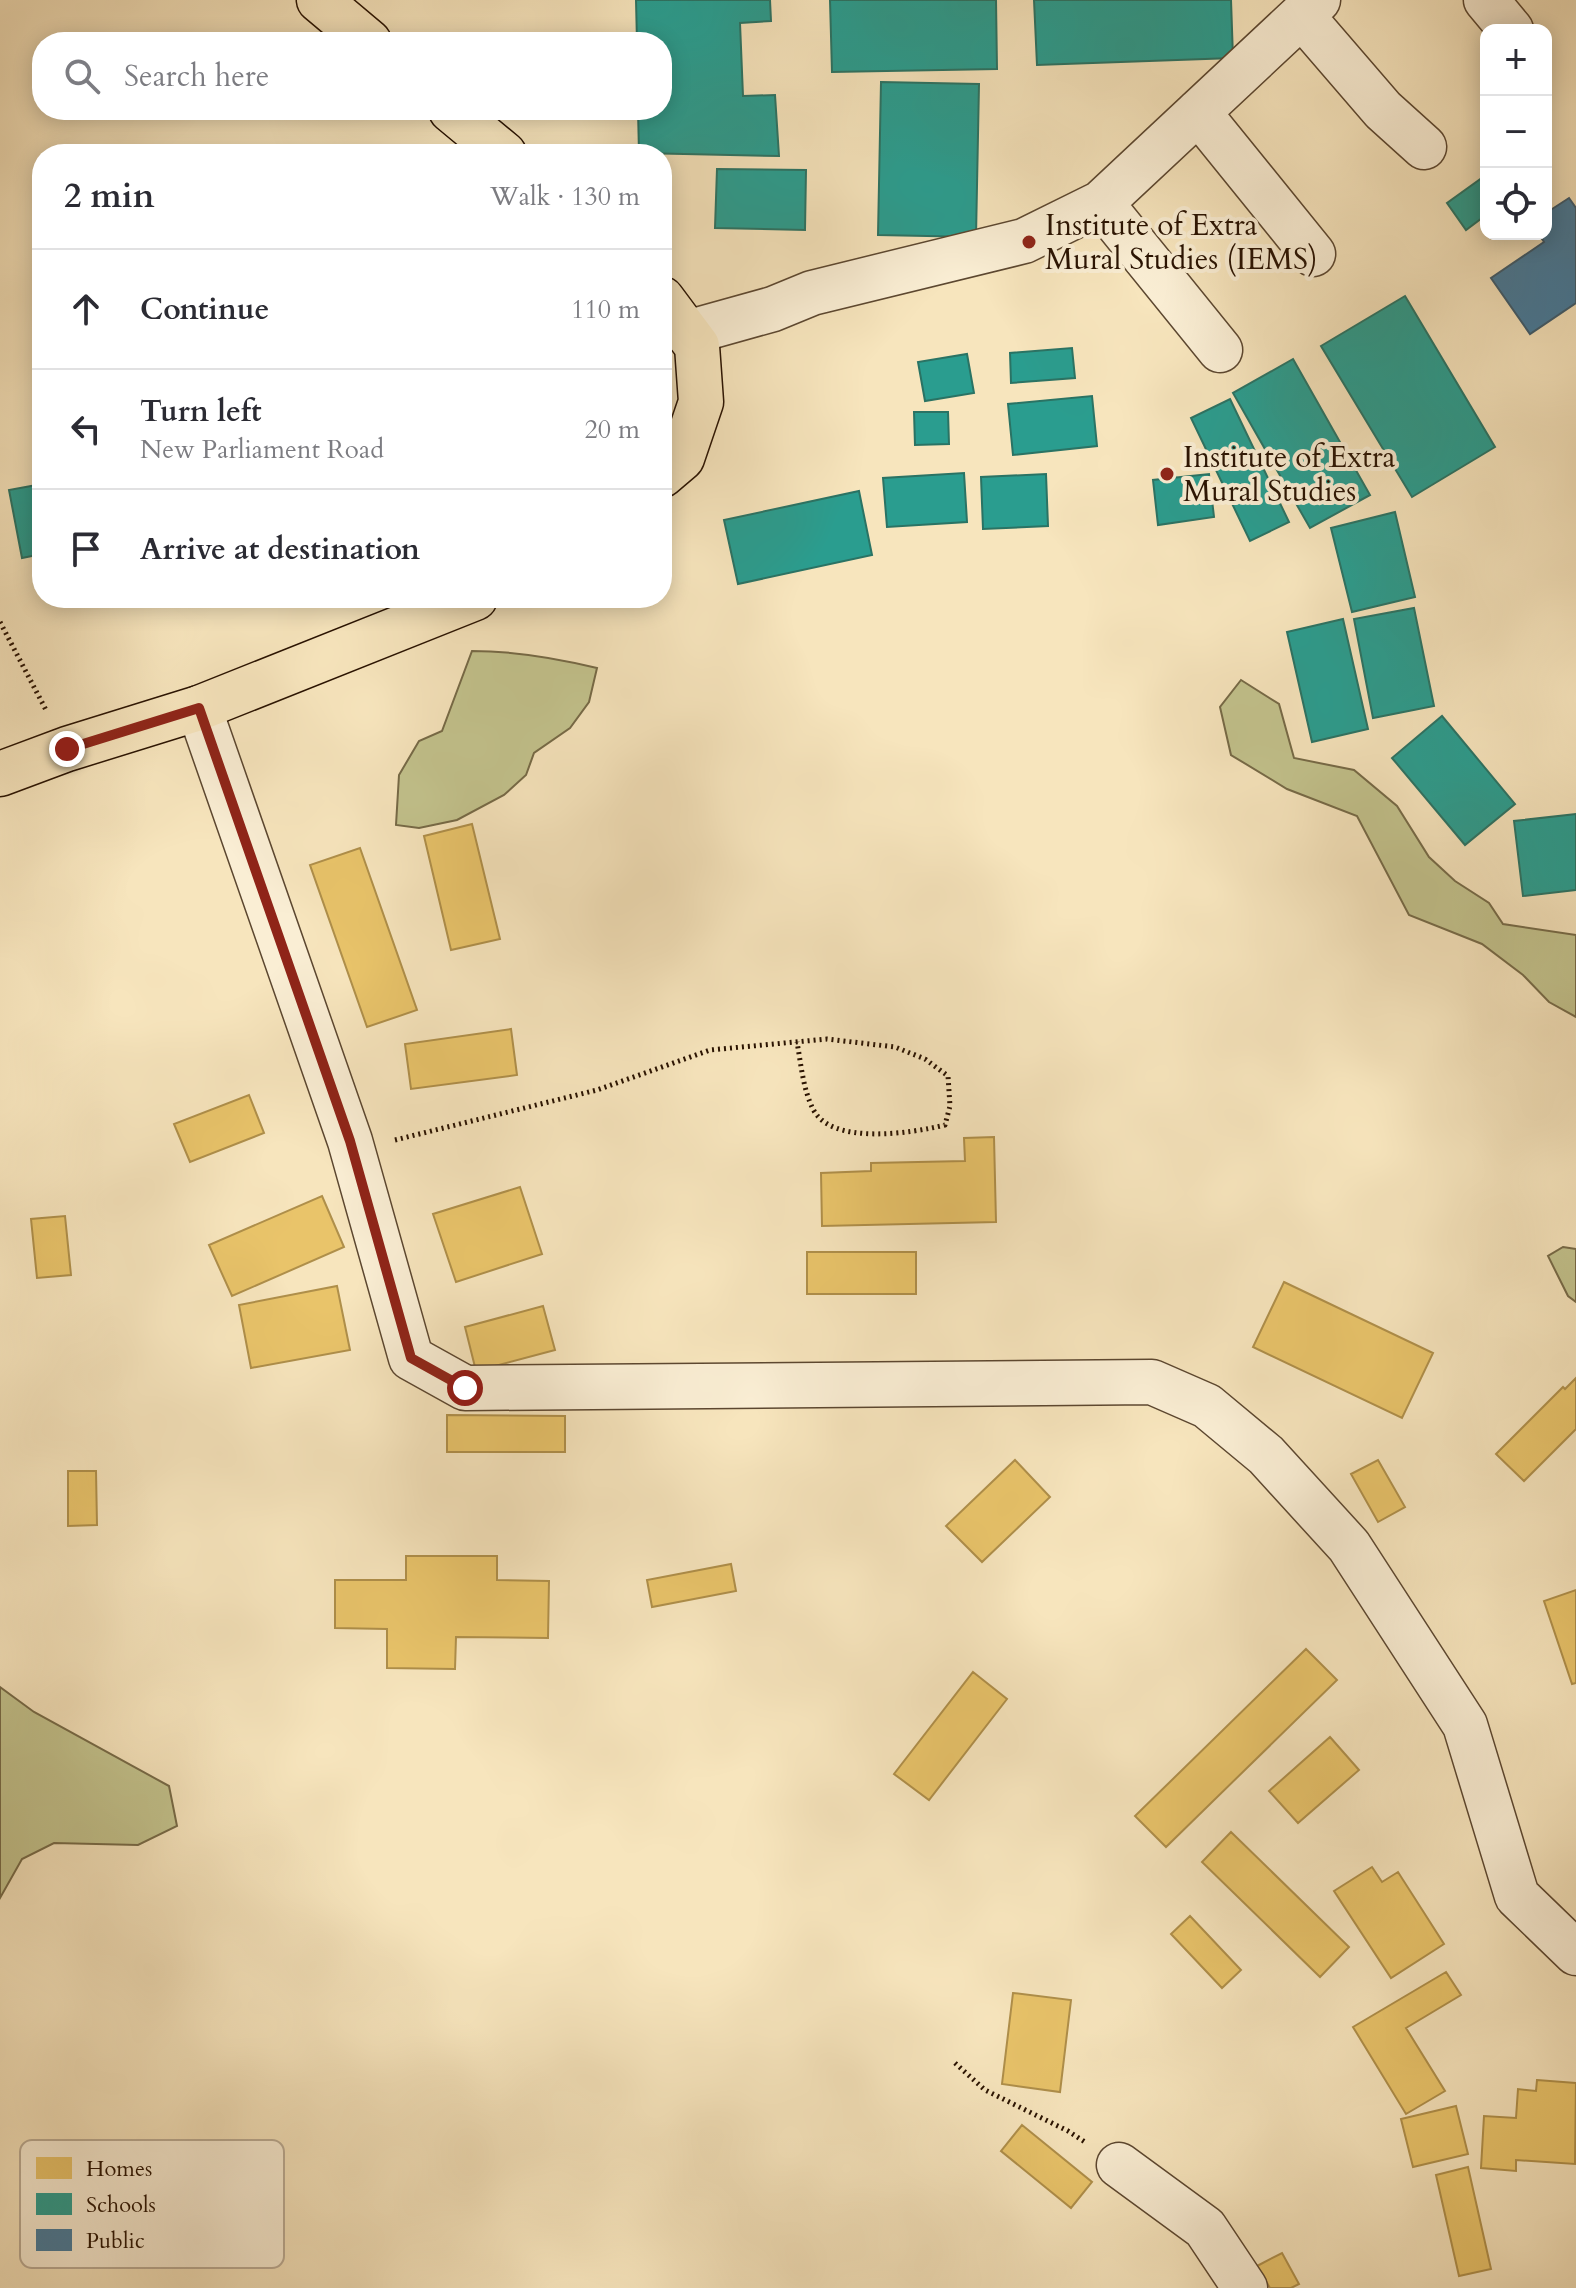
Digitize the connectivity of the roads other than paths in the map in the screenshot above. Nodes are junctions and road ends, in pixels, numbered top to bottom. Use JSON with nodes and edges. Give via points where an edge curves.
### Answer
{"nodes":[{"id":1,"x":319,"y":0,"type":"edge"},
{"id":2,"x":1486,"y":0,"type":"edge"},
{"id":3,"x":1310,"y":8,"type":"edge"},
{"id":4,"x":1506,"y":24,"type":"edge"},
{"id":5,"x":357,"y":32,"type":"edge"},
{"id":6,"x":1198,"y":112,"type":"junction"},
{"id":7,"x":463,"y":120,"type":"edge"},
{"id":8,"x":492,"y":144,"type":"edge"},
{"id":9,"x":1424,"y":147,"type":"dead end"},
{"id":10,"x":1101,"y":203,"type":"junction"},
{"id":11,"x":1313,"y":254,"type":"dead end"},
{"id":12,"x":672,"y":313,"type":"edge"},
{"id":13,"x":687,"y":333,"type":"junction"},
{"id":14,"x":1220,"y":350,"type":"dead end"},
{"id":15,"x":672,"y":466,"type":"edge"},
{"id":16,"x":450,"y":608,"type":"edge"},
{"id":17,"x":199,"y":708,"type":"junction"},
{"id":18,"x":0,"y":774,"type":"edge"},
{"id":19,"x":1576,"y":1953,"type":"edge"},
{"id":20,"x":1119,"y":2165,"type":"road end"},
{"id":21,"x":1245,"y":2288,"type":"edge"}],
"edges":[{"from":1,"to":5,"type":"main road"},
{"from":2,"to":4,"type":"street"},
{"from":3,"to":6,"type":"street"},
{"from":3,"to":9,"type":"street","via":[[1383,110]]},
{"from":6,"to":10,"type":"street"},
{"from":6,"to":11,"type":"street"},
{"from":7,"to":8,"type":"main road"},
{"from":10,"to":13,"type":"street","via":[[1024,241],[812,293]]},
{"from":10,"to":14,"type":"street"},
{"from":12,"to":13,"type":"main road"},
{"from":13,"to":15,"type":"main road","via":[[697,346],[701,402],[682,458]]},
{"from":16,"to":17,"type":"main road"},
{"from":17,"to":18,"type":"main road"},
{"from":17,"to":19,"type":"street","via":[[352,1147],[411,1358],[465,1388],[1152,1382],[1207,1406],[1266,1455],[1349,1546],[1465,1725],[1517,1896]]},
{"from":20,"to":21,"type":"street","via":[[1205,2228]]}]}
